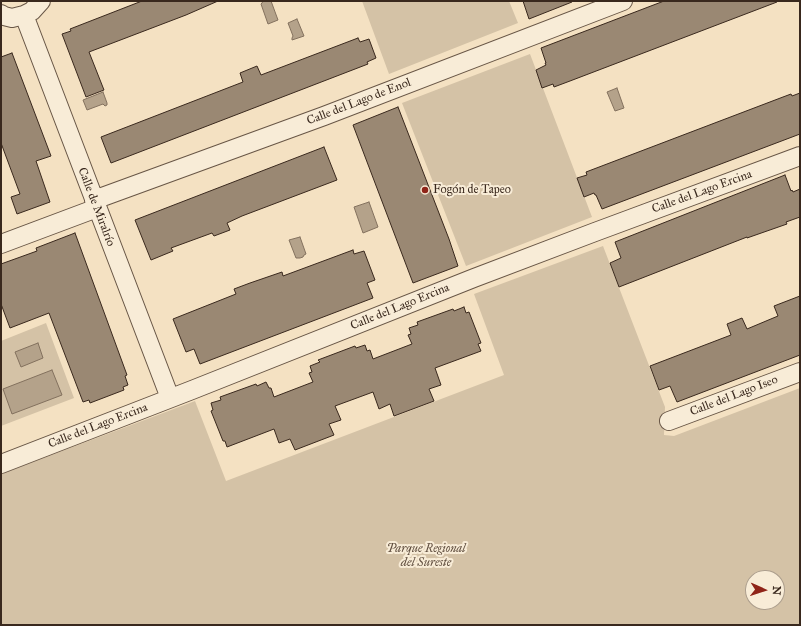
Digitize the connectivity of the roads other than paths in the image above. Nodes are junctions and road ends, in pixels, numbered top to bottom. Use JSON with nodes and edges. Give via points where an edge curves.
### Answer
{"nodes":[{"id":1,"x":41,"y":1,"type":"edge"},
{"id":2,"x":623,"y":1,"type":"edge"},
{"id":3,"x":24,"y":15,"type":"junction"},
{"id":4,"x":2,"y":16,"type":"edge"},
{"id":5,"x":800,"y":156,"type":"edge"},
{"id":6,"x":96,"y":204,"type":"junction"},
{"id":7,"x":1,"y":244,"type":"edge"},
{"id":8,"x":800,"y":372,"type":"edge"},
{"id":9,"x":170,"y":398,"type":"junction"},
{"id":10,"x":669,"y":421,"type":"dead end"},
{"id":11,"x":1,"y":464,"type":"edge"}],
"edges":[{"from":1,"to":3,"type":"street"},
{"from":2,"to":6,"type":"street","name":"Calle del Lago de Enol"},
{"from":3,"to":4,"type":"street","via":[[12,18]]},
{"from":3,"to":6,"type":"street","name":"Calle de Miralrío"},
{"from":5,"to":9,"type":"street","name":"Calle del Lago Ercina","via":[[474,278]]},
{"from":6,"to":7,"type":"street","name":"Calle del Lago de Enol"},
{"from":6,"to":9,"type":"street","name":"Calle de Miralrío"},
{"from":8,"to":10,"type":"street","name":"Calle del Lago Iseo"},
{"from":9,"to":11,"type":"street","name":"Calle del Lago Ercina"}]}
